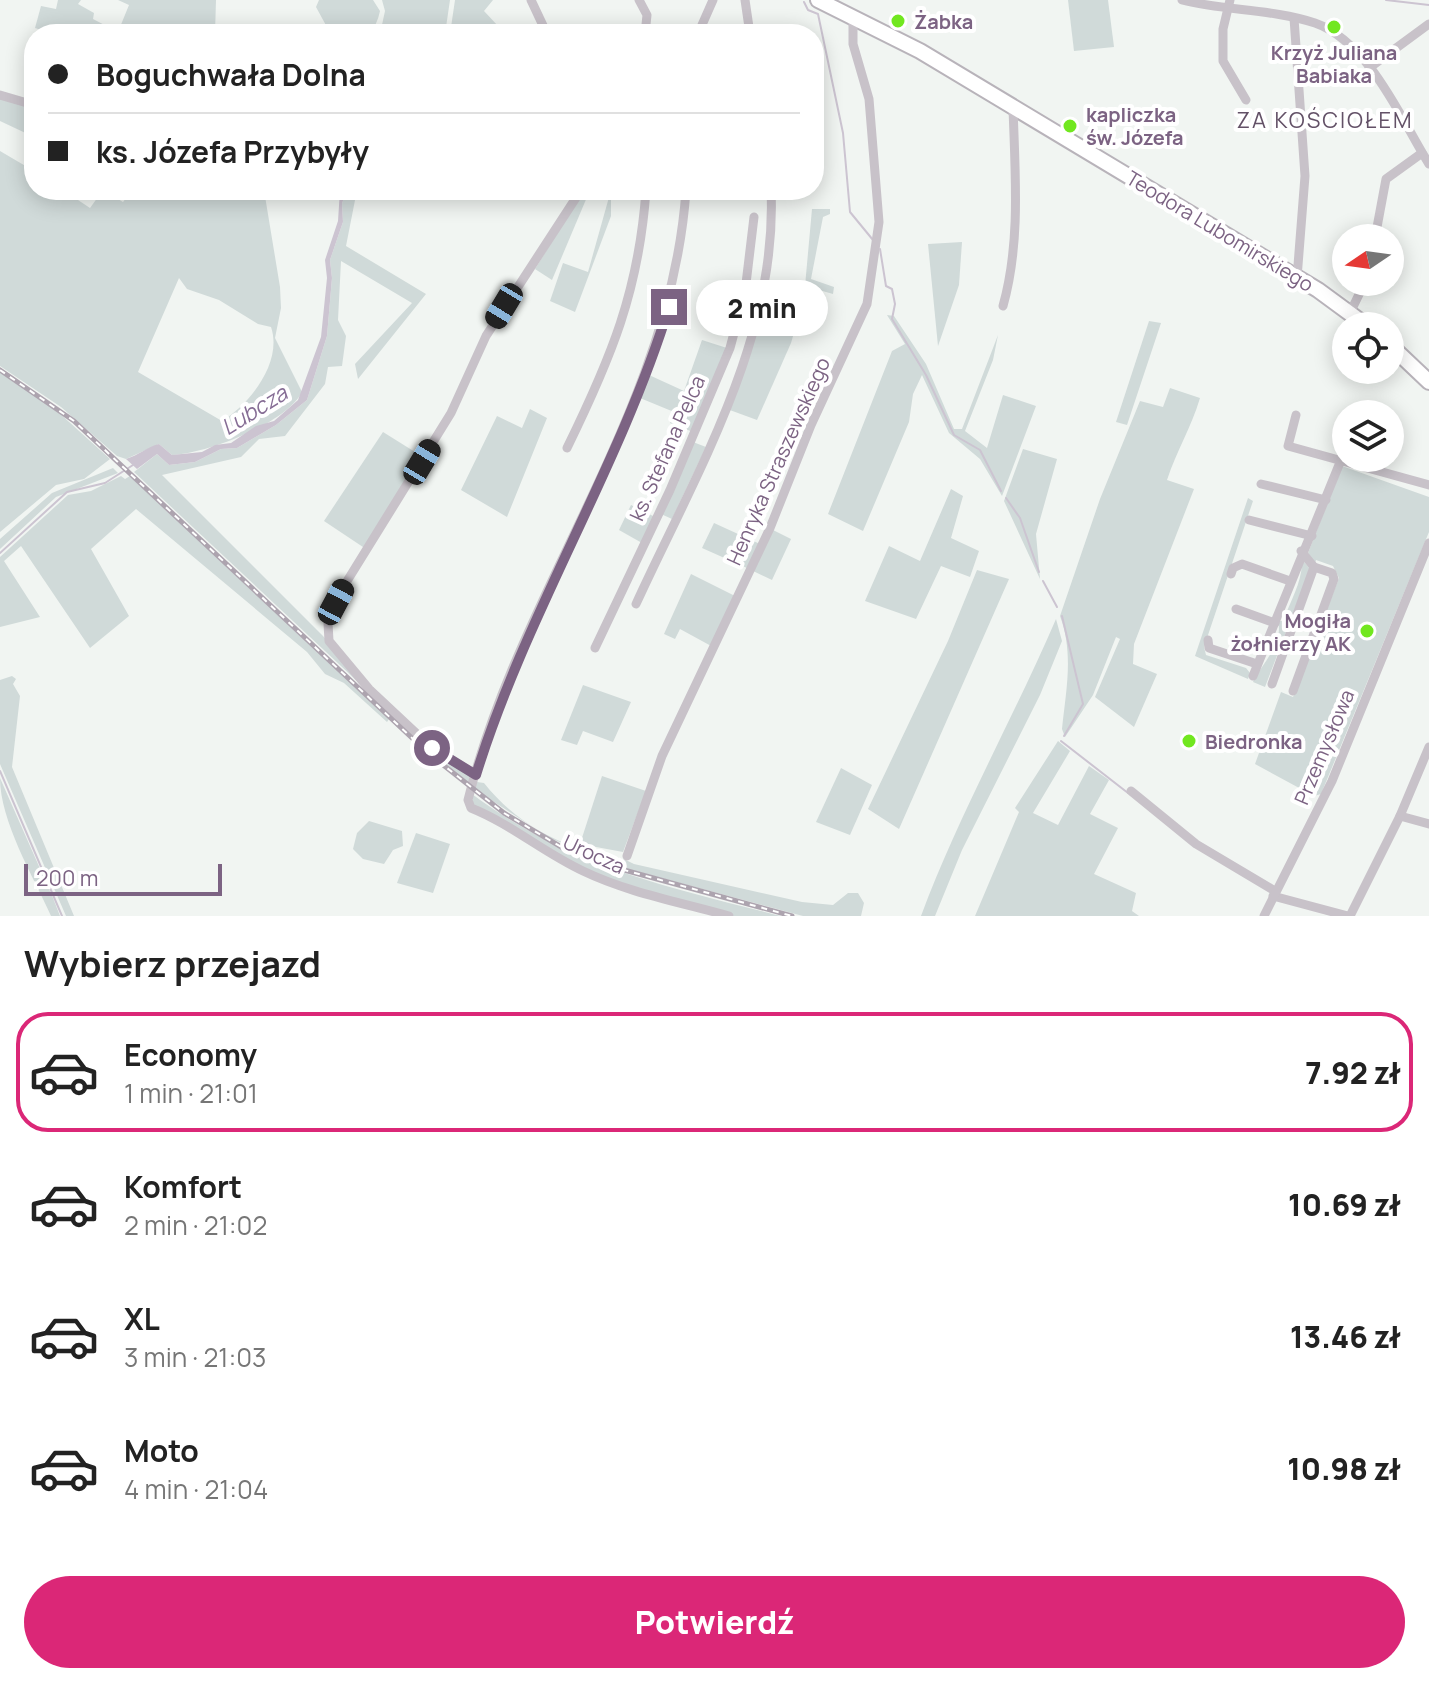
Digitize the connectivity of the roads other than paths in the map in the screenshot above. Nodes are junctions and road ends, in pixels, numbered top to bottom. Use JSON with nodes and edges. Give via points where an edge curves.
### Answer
{"nodes":[{"id":1,"x":531,"y":0,"type":"edge"},
{"id":2,"x":639,"y":0,"type":"edge"},
{"id":3,"x":713,"y":0,"type":"edge"},
{"id":4,"x":745,"y":0,"type":"edge"},
{"id":5,"x":818,"y":0,"type":"edge"},
{"id":6,"x":1182,"y":0,"type":"edge"},
{"id":7,"x":1229,"y":4,"type":"edge"},
{"id":8,"x":840,"y":5,"type":"edge"},
{"id":9,"x":853,"y":16,"type":"junction"},
{"id":10,"x":1294,"y":18,"type":"junction"},
{"id":11,"x":542,"y":24,"type":"edge"},
{"id":12,"x":646,"y":24,"type":"edge"},
{"id":13,"x":702,"y":24,"type":"edge"},
{"id":14,"x":749,"y":24,"type":"edge"},
{"id":15,"x":1429,"y":24,"type":"edge"},
{"id":16,"x":1369,"y":68,"type":"junction"},
{"id":17,"x":0,"y":95,"type":"edge"},
{"id":18,"x":1246,"y":100,"type":"dead end"},
{"id":19,"x":24,"y":102,"type":"edge"},
{"id":20,"x":1013,"y":107,"type":"junction"},
{"id":21,"x":1422,"y":153,"type":"junction"},
{"id":22,"x":1429,"y":164,"type":"edge"},
{"id":23,"x":574,"y":200,"type":"edge"},
{"id":24,"x":645,"y":200,"type":"edge"},
{"id":25,"x":685,"y":200,"type":"edge"},
{"id":26,"x":771,"y":200,"type":"edge"},
{"id":27,"x":754,"y":217,"type":"dead end"},
{"id":28,"x":1378,"y":224,"type":"edge"},
{"id":29,"x":751,"y":255,"type":"junction"},
{"id":30,"x":770,"y":257,"type":"junction"},
{"id":31,"x":1297,"y":278,"type":"junction"},
{"id":32,"x":1003,"y":306,"type":"dead end"},
{"id":33,"x":1348,"y":312,"type":"edge"},
{"id":34,"x":1404,"y":358,"type":"edge"},
{"id":35,"x":1429,"y":382,"type":"edge"},
{"id":36,"x":1296,"y":415,"type":"dead end"},
{"id":37,"x":567,"y":448,"type":"dead end"},
{"id":38,"x":1332,"y":458,"type":"edge"},
{"id":39,"x":1336,"y":472,"type":"edge"},
{"id":40,"x":1383,"y":472,"type":"edge"},
{"id":41,"x":1261,"y":484,"type":"dead end"},
{"id":42,"x":1429,"y":485,"type":"edge"},
{"id":43,"x":1326,"y":500,"type":"junction"},
{"id":44,"x":1249,"y":520,"type":"dead end"},
{"id":45,"x":1312,"y":536,"type":"junction"},
{"id":46,"x":1429,"y":543,"type":"edge"},
{"id":47,"x":1301,"y":551,"type":"junction"},
{"id":48,"x":1314,"y":567,"type":"junction"},
{"id":49,"x":1231,"y":574,"type":"dead end"},
{"id":50,"x":1290,"y":581,"type":"junction"},
{"id":51,"x":636,"y":604,"type":"dead end"},
{"id":52,"x":1236,"y":609,"type":"dead end"},
{"id":53,"x":1275,"y":623,"type":"junction"},
{"id":54,"x":1208,"y":640,"type":"dead end"},
{"id":55,"x":595,"y":648,"type":"dead end"},
{"id":56,"x":1257,"y":664,"type":"junction"},
{"id":57,"x":1253,"y":676,"type":"dead end"},
{"id":58,"x":1272,"y":684,"type":"dead end"},
{"id":59,"x":1293,"y":691,"type":"dead end"},
{"id":60,"x":1429,"y":747,"type":"edge"},
{"id":61,"x":476,"y":775,"type":"junction"},
{"id":62,"x":1131,"y":791,"type":"dead end"},
{"id":63,"x":1400,"y":816,"type":"junction"},
{"id":64,"x":1429,"y":824,"type":"edge"},
{"id":65,"x":627,"y":856,"type":"dead end"},
{"id":66,"x":1274,"y":893,"type":"junction"},
{"id":67,"x":729,"y":916,"type":"edge"},
{"id":68,"x":1264,"y":916,"type":"edge"},
{"id":69,"x":1349,"y":916,"type":"edge"}],
"edges":[{"from":1,"to":11,"type":"street"},
{"from":2,"to":12,"type":"street"},
{"from":3,"to":13,"type":"street"},
{"from":4,"to":14,"type":"street"},
{"from":5,"to":8,"type":"highway","name":"Teodora Lubomirskiego"},
{"from":6,"to":7,"type":"street"},
{"from":7,"to":10,"type":"street"},
{"from":7,"to":18,"type":"street","via":[[1223,61]]},
{"from":8,"to":9,"type":"highway","name":"Teodora Lubomirskiego"},
{"from":9,"to":20,"type":"highway","name":"Teodora Lubomirskiego"},
{"from":9,"to":65,"type":"street","name":"Henryka Straszewskiego","via":[[853,44],[869,99],[879,222],[867,304],[770,528],[662,756]]},
{"from":10,"to":16,"type":"street","via":[[1330,31]]},
{"from":10,"to":31,"type":"street","via":[[1305,176]]},
{"from":15,"to":16,"type":"street"},
{"from":16,"to":21,"type":"street"},
{"from":17,"to":19,"type":"street"},
{"from":20,"to":31,"type":"highway","name":"Teodora Lubomirskiego"},
{"from":20,"to":32,"type":"street","via":[[1015,219]]},
{"from":21,"to":22,"type":"street"},
{"from":21,"to":28,"type":"street","via":[[1386,179]]},
{"from":23,"to":61,"type":"street","via":[[486,336],[451,413],[344,586],[328,623],[329,641],[369,689],[432,748]]},
{"from":24,"to":37,"type":"street","via":[[627,309]]},
{"from":25,"to":61,"type":"street","via":[[678,266],[645,379],[521,649]]},
{"from":26,"to":30,"type":"street","name":"ks. Stefana Pelca"},
{"from":27,"to":29,"type":"street","name":"ks. Stefana Pelca"},
{"from":29,"to":30,"type":"street"},
{"from":29,"to":55,"type":"street","name":"ks. Stefana Pelca","via":[[730,348]]},
{"from":30,"to":51,"type":"street","name":"ks. Stefana Pelca","via":[[759,315],[732,391]]},
{"from":31,"to":33,"type":"highway","name":"Teodora Lubomirskiego"},
{"from":34,"to":35,"type":"highway"},
{"from":36,"to":38,"type":"street","via":[[1288,446]]},
{"from":39,"to":43,"type":"street"},
{"from":40,"to":42,"type":"street"},
{"from":41,"to":43,"type":"street"},
{"from":43,"to":45,"type":"street"},
{"from":44,"to":45,"type":"street"},
{"from":45,"to":47,"type":"street"},
{"from":46,"to":66,"type":"street","name":"Przemysłowa","via":[[1332,781]]},
{"from":47,"to":48,"type":"street"},
{"from":47,"to":50,"type":"street"},
{"from":48,"to":58,"type":"street"},
{"from":48,"to":59,"type":"street","via":[[1332,573],[1334,579]]},
{"from":49,"to":50,"type":"street","via":[[1242,564]]},
{"from":50,"to":53,"type":"street"},
{"from":52,"to":53,"type":"street"},
{"from":53,"to":56,"type":"street"},
{"from":54,"to":56,"type":"street","via":[[1209,648]]},
{"from":56,"to":57,"type":"street"},
{"from":60,"to":63,"type":"street"},
{"from":61,"to":67,"type":"street","name":"Urocza","via":[[468,800],[471,808],[583,871]]},
{"from":62,"to":66,"type":"street","via":[[1196,844]]},
{"from":63,"to":64,"type":"street"},
{"from":63,"to":69,"type":"street"},
{"from":66,"to":68,"type":"street","name":"Przemysłowa"},
{"from":66,"to":69,"type":"street"}]}
